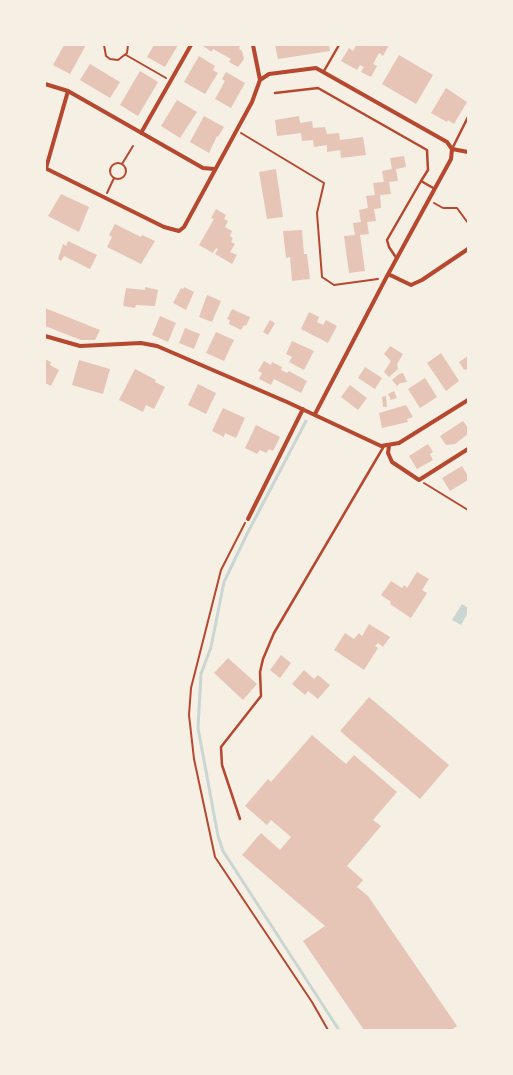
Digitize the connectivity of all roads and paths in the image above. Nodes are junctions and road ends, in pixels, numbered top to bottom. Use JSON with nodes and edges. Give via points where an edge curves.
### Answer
{"nodes":[{"id":1,"x":104,"y":45,"type":"edge"},
{"id":2,"x":128,"y":45,"type":"edge"},
{"id":3,"x":191,"y":45,"type":"edge"},
{"id":4,"x":253,"y":45,"type":"edge"},
{"id":5,"x":339,"y":45,"type":"edge"},
{"id":6,"x":126,"y":55,"type":"junction"},
{"id":7,"x":324,"y":71,"type":"junction"},
{"id":8,"x":260,"y":80,"type":"junction"},
{"id":9,"x":170,"y":81,"type":"junction"},
{"id":10,"x":45,"y":84,"type":"edge"},
{"id":11,"x":68,"y":91,"type":"junction"},
{"id":12,"x":275,"y":93,"type":"dead end"},
{"id":13,"x":468,"y":116,"type":"edge"},
{"id":14,"x":237,"y":130,"type":"junction"},
{"id":15,"x":141,"y":133,"type":"junction"},
{"id":16,"x":133,"y":146,"type":"dead end"},
{"id":17,"x":452,"y":149,"type":"junction"},
{"id":18,"x":468,"y":152,"type":"edge"},
{"id":19,"x":122,"y":164,"type":"junction"},
{"id":20,"x":46,"y":168,"type":"edge"},
{"id":21,"x":214,"y":169,"type":"junction"},
{"id":22,"x":114,"y":178,"type":"junction"},
{"id":23,"x":422,"y":181,"type":"junction"},
{"id":24,"x":435,"y":189,"type":"junction"},
{"id":25,"x":104,"y":198,"type":"junction"},
{"id":26,"x":429,"y":200,"type":"junction"},
{"id":27,"x":468,"y":223,"type":"edge"},
{"id":28,"x":468,"y":249,"type":"edge"},
{"id":29,"x":397,"y":259,"type":"junction"},
{"id":30,"x":387,"y":276,"type":"junction"},
{"id":31,"x":45,"y":336,"type":"edge"},
{"id":32,"x":468,"y":400,"type":"edge"},
{"id":33,"x":302,"y":409,"type":"junction"},
{"id":34,"x":315,"y":414,"type":"junction"},
{"id":35,"x":386,"y":446,"type":"junction"},
{"id":36,"x":468,"y":449,"type":"edge"},
{"id":37,"x":419,"y":480,"type":"junction"},
{"id":38,"x":468,"y":510,"type":"edge"},
{"id":39,"x":248,"y":519,"type":"dead end"},
{"id":40,"x":240,"y":819,"type":"dead end"}],
"edges":[{"from":1,"to":6,"type":"path","via":[[104,52],[110,59],[118,60]]},
{"from":2,"to":6,"type":"path"},
{"from":3,"to":9,"type":"street"},
{"from":4,"to":8,"type":"street"},
{"from":5,"to":7,"type":"lane"},
{"from":6,"to":9,"type":"path"},
{"from":7,"to":8,"type":"street","via":[[316,68],[279,73],[264,76]]},
{"from":7,"to":17,"type":"street","via":[[447,142]]},
{"from":8,"to":14,"type":"street"},
{"from":9,"to":15,"type":"street"},
{"from":10,"to":11,"type":"street"},
{"from":11,"to":15,"type":"street"},
{"from":11,"to":20,"type":"street"},
{"from":12,"to":23,"type":"lane","via":[[318,88],[427,150],[428,170]]},
{"from":13,"to":17,"type":"lane"},
{"from":14,"to":21,"type":"street"},
{"from":14,"to":30,"type":"path","via":[[324,183],[317,213],[322,277],[334,285]]},
{"from":15,"to":21,"type":"street","via":[[203,168]]},
{"from":16,"to":19,"type":"path"},
{"from":17,"to":18,"type":"street"},
{"from":17,"to":24,"type":"street","via":[[451,159]]},
{"from":19,"to":22,"type":"path","via":[[126,170],[125,175],[122,178]]},
{"from":19,"to":22,"type":"path","via":[[116,163],[111,166],[110,172]]},
{"from":20,"to":25,"type":"street"},
{"from":21,"to":25,"type":"street","via":[[184,227],[178,231],[164,227]]},
{"from":22,"to":25,"type":"path"},
{"from":23,"to":24,"type":"lane"},
{"from":23,"to":29,"type":"lane","via":[[387,240]]},
{"from":24,"to":26,"type":"street"},
{"from":26,"to":27,"type":"path","via":[[443,208],[457,208]]},
{"from":26,"to":29,"type":"street"},
{"from":28,"to":30,"type":"street","via":[[411,285]]},
{"from":29,"to":30,"type":"street"},
{"from":30,"to":34,"type":"street"},
{"from":31,"to":33,"type":"street","via":[[80,346],[141,343],[157,346]]},
{"from":32,"to":35,"type":"street","via":[[399,443]]},
{"from":33,"to":34,"type":"street"},
{"from":33,"to":39,"type":"street"},
{"from":34,"to":35,"type":"street","via":[[375,444]]},
{"from":35,"to":37,"type":"street","via":[[392,462]]},
{"from":35,"to":40,"type":"lane","via":[[274,633],[262,665],[261,696],[221,747],[222,765]]},
{"from":36,"to":37,"type":"street"},
{"from":37,"to":38,"type":"path"}]}
